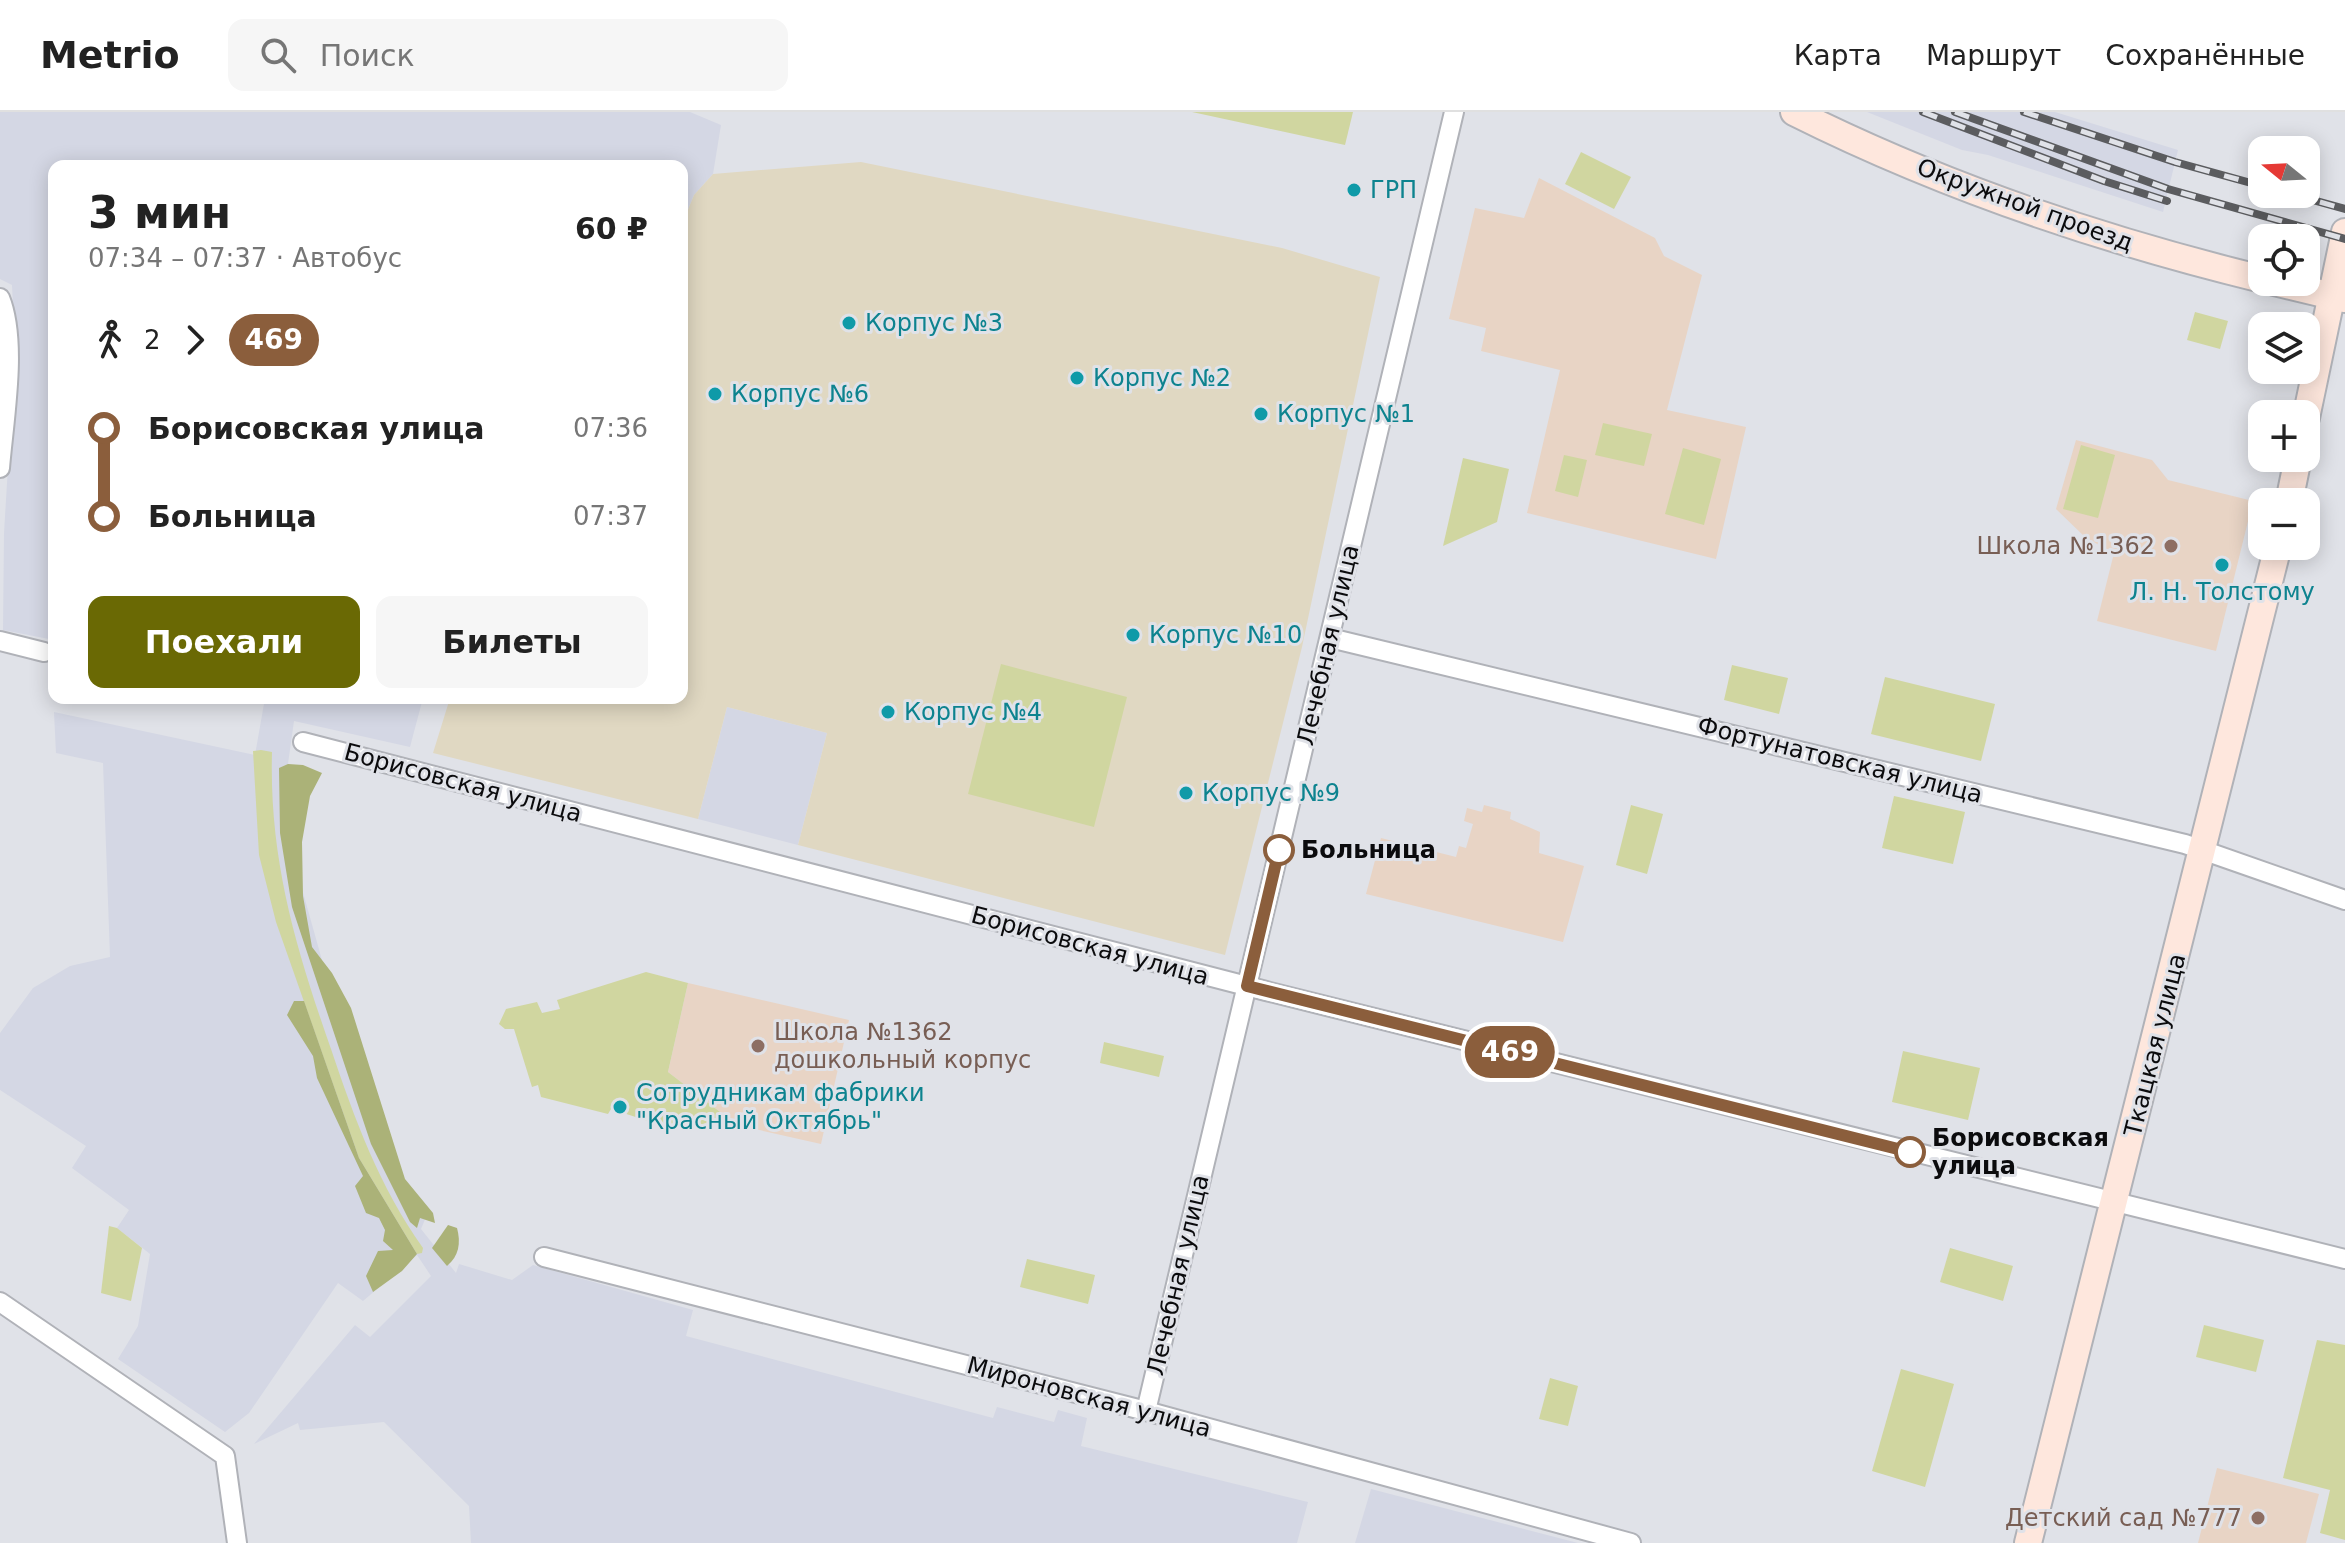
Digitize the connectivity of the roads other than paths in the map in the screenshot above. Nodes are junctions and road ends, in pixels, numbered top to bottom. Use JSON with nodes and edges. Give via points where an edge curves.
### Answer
{"nodes":[{"id":1,"x":1454,"y":112,"type":"edge"},
{"id":2,"x":1794,"y":112,"type":"edge"},
{"id":3,"x":2345,"y":232,"type":"edge"},
{"id":4,"x":2248,"y":275,"type":"edge"},
{"id":5,"x":0,"y":298,"type":"edge"},
{"id":6,"x":2338,"y":298,"type":"edge"},
{"id":7,"x":2311,"y":400,"type":"edge"},
{"id":8,"x":0,"y":468,"type":"edge"},
{"id":9,"x":2275,"y":560,"type":"edge"},
{"id":10,"x":1330,"y":638,"type":"junction"},
{"id":11,"x":0,"y":641,"type":"edge"},
{"id":12,"x":44,"y":652,"type":"dead end"},
{"id":13,"x":303,"y":742,"type":"dead end"},
{"id":14,"x":2204,"y":851,"type":"junction"},
{"id":15,"x":2345,"y":900,"type":"edge"},
{"id":16,"x":1247,"y":986,"type":"junction"},
{"id":17,"x":2114,"y":1202,"type":"junction"},
{"id":18,"x":544,"y":1257,"type":"dead end"},
{"id":19,"x":2345,"y":1259,"type":"edge"},
{"id":20,"x":0,"y":1302,"type":"edge"},
{"id":21,"x":1146,"y":1411,"type":"junction"},
{"id":22,"x":237,"y":1543,"type":"edge"},
{"id":23,"x":1631,"y":1543,"type":"edge"},
{"id":24,"x":2028,"y":1543,"type":"edge"}],
"edges":[{"from":1,"to":10,"type":"street","name":"Лечебная улица"},
{"from":2,"to":4,"type":"street","name":"Окружной проезд","via":[[1997,198]]},
{"from":3,"to":6,"type":"street"},
{"from":5,"to":8,"type":"street","via":[[7,314],[7,356]]},
{"from":6,"to":7,"type":"street"},
{"from":9,"to":14,"type":"street","name":"Ткацкая улица"},
{"from":10,"to":14,"type":"street","name":"Фортунатовская улица"},
{"from":10,"to":16,"type":"street","name":"Лечебная улица"},
{"from":11,"to":12,"type":"street"},
{"from":13,"to":16,"type":"street","name":"Борисовская улица"},
{"from":14,"to":15,"type":"street","name":"Фортунатовская улица"},
{"from":14,"to":17,"type":"street","name":"Ткацкая улица"},
{"from":16,"to":17,"type":"street","name":"Борисовская улица"},
{"from":16,"to":21,"type":"street","name":"Лечебная улица"},
{"from":17,"to":19,"type":"street","name":"Борисовская улица"},
{"from":17,"to":24,"type":"street","name":"Ткацкая улица"},
{"from":18,"to":21,"type":"street","name":"Мироновская улица"},
{"from":20,"to":22,"type":"street","via":[[225,1456]]},
{"from":21,"to":23,"type":"street","name":"Мироновская улица"}]}
